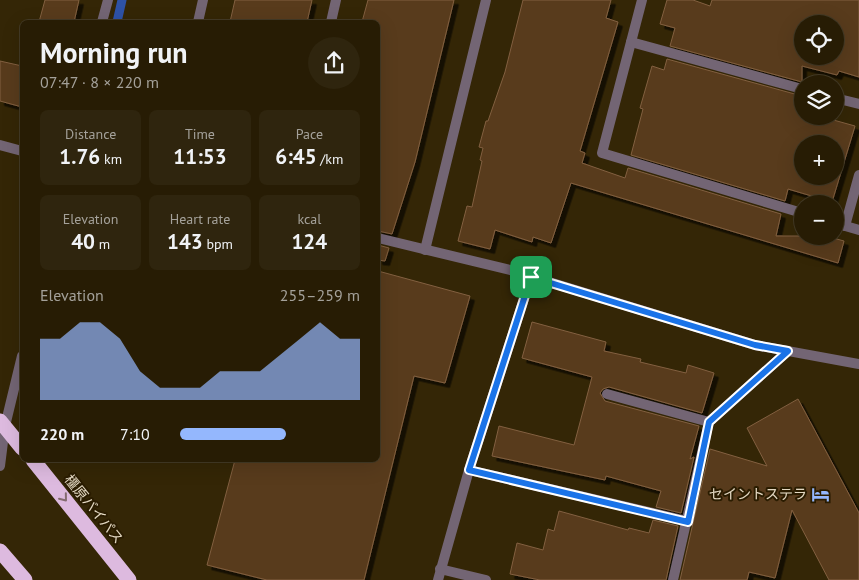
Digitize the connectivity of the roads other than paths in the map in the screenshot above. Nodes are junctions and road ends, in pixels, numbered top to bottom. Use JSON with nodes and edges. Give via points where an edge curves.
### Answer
{"nodes":[{"id":1,"x":108,"y":0,"type":"edge"},
{"id":2,"x":203,"y":0,"type":"edge"},
{"id":3,"x":336,"y":0,"type":"edge"},
{"id":4,"x":486,"y":0,"type":"edge"},
{"id":5,"x":642,"y":0,"type":"edge"},
{"id":6,"x":103,"y":20,"type":"edge"},
{"id":7,"x":198,"y":20,"type":"edge"},
{"id":8,"x":331,"y":20,"type":"edge"},
{"id":9,"x":631,"y":42,"type":"junction"},
{"id":10,"x":794,"y":87,"type":"edge"},
{"id":11,"x":844,"y":100,"type":"edge"},
{"id":12,"x":859,"y":104,"type":"edge"},
{"id":13,"x":0,"y":145,"type":"edge"},
{"id":14,"x":20,"y":150,"type":"edge"},
{"id":15,"x":859,"y":176,"type":"edge"},
{"id":16,"x":794,"y":211,"type":"edge"},
{"id":17,"x":844,"y":214,"type":"edge"},
{"id":18,"x":844,"y":225,"type":"edge"},
{"id":19,"x":859,"y":230,"type":"edge"},
{"id":20,"x":380,"y":239,"type":"edge"},
{"id":21,"x":425,"y":250,"type":"junction"},
{"id":22,"x":531,"y":277,"type":"junction"},
{"id":23,"x":788,"y":351,"type":"junction"},
{"id":24,"x":20,"y":363,"type":"edge"},
{"id":25,"x":859,"y":364,"type":"edge"},
{"id":26,"x":607,"y":394,"type":"dead end"},
{"id":27,"x":709,"y":422,"type":"junction"},
{"id":28,"x":2,"y":423,"type":"edge"},
{"id":29,"x":20,"y":446,"type":"edge"},
{"id":30,"x":35,"y":462,"type":"edge"},
{"id":31,"x":0,"y":466,"type":"edge"},
{"id":32,"x":469,"y":470,"type":"junction"},
{"id":33,"x":688,"y":522,"type":"junction"},
{"id":34,"x":0,"y":551,"type":"edge"},
{"id":35,"x":440,"y":569,"type":"junction"},
{"id":36,"x":25,"y":580,"type":"edge"},
{"id":37,"x":129,"y":580,"type":"edge"},
{"id":38,"x":438,"y":580,"type":"edge"},
{"id":39,"x":486,"y":580,"type":"edge"},
{"id":40,"x":674,"y":580,"type":"edge"}],
"edges":[{"from":1,"to":6,"type":"street"},
{"from":2,"to":7,"type":"street"},
{"from":3,"to":8,"type":"street"},
{"from":4,"to":21,"type":"street"},
{"from":5,"to":9,"type":"street"},
{"from":9,"to":10,"type":"street"},
{"from":9,"to":16,"type":"street","via":[[602,153]]},
{"from":11,"to":12,"type":"street"},
{"from":13,"to":14,"type":"street"},
{"from":15,"to":17,"type":"street"},
{"from":18,"to":19,"type":"street"},
{"from":20,"to":21,"type":"street"},
{"from":21,"to":22,"type":"street"},
{"from":22,"to":23,"type":"street","via":[[755,345]]},
{"from":22,"to":32,"type":"street"},
{"from":23,"to":25,"type":"street"},
{"from":23,"to":27,"type":"street"},
{"from":24,"to":28,"type":"street"},
{"from":26,"to":27,"type":"street"},
{"from":27,"to":33,"type":"street"},
{"from":28,"to":29,"type":"highway"},
{"from":28,"to":31,"type":"street"},
{"from":30,"to":37,"type":"highway","name":"橿原バイパス","one_way":true},
{"from":32,"to":33,"type":"street"},
{"from":32,"to":35,"type":"street"},
{"from":33,"to":40,"type":"street"},
{"from":34,"to":36,"type":"highway"},
{"from":35,"to":38,"type":"street"},
{"from":35,"to":39,"type":"street"}]}
